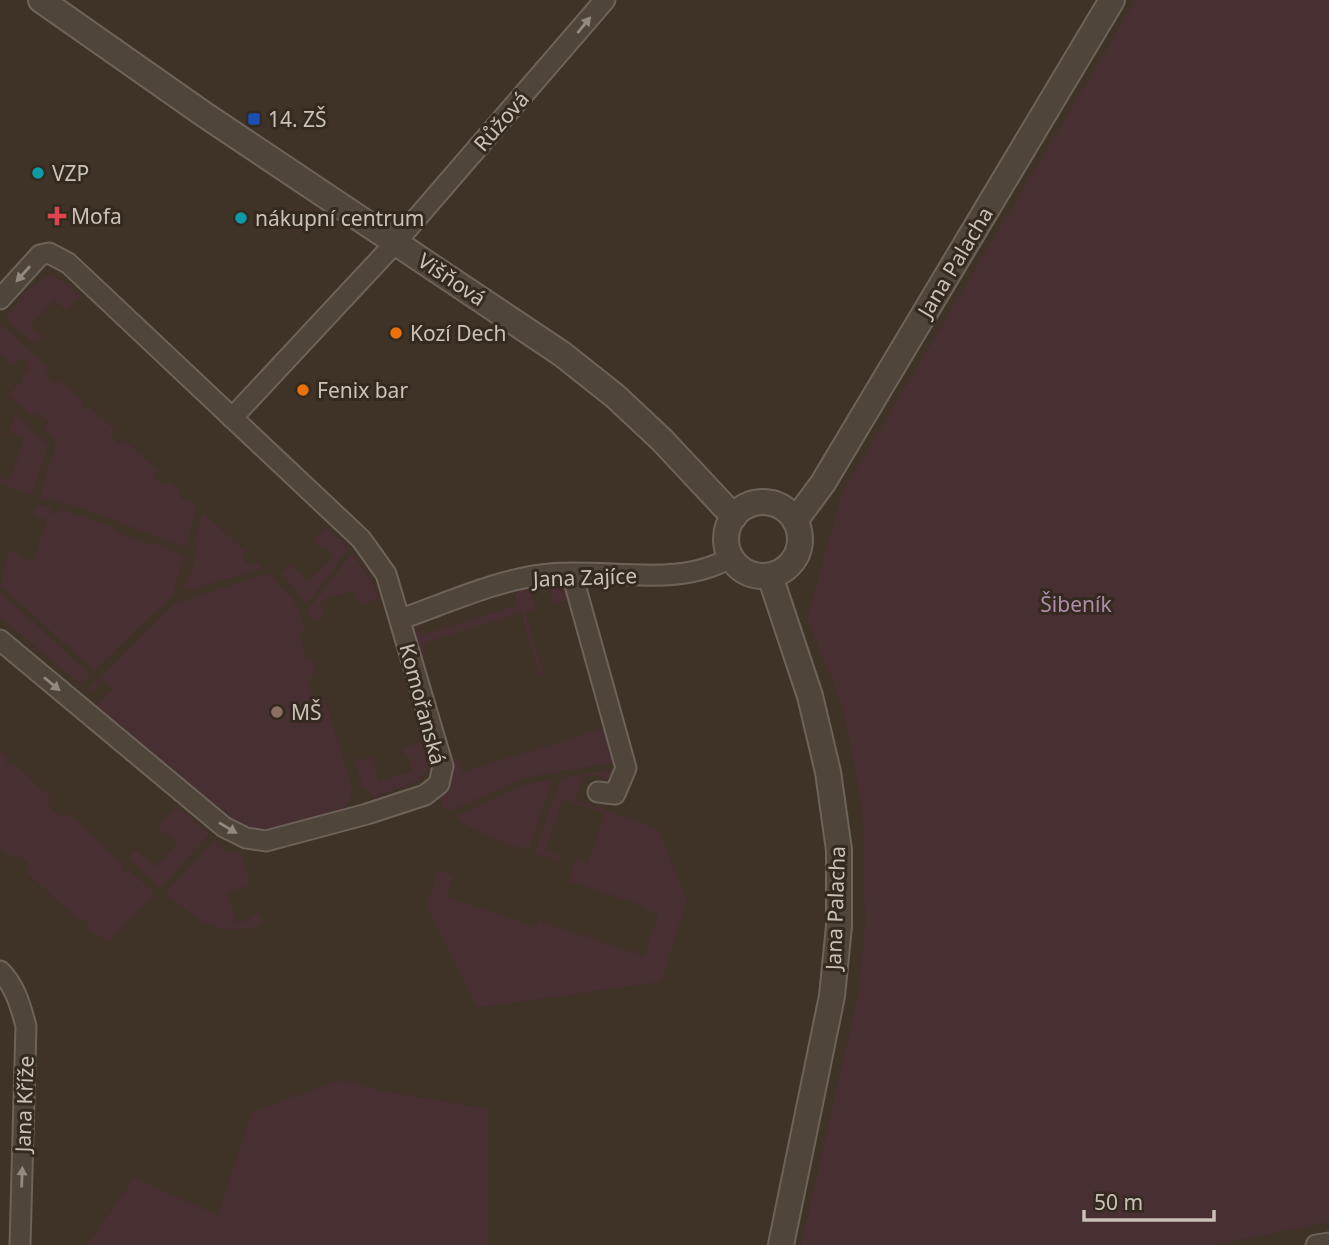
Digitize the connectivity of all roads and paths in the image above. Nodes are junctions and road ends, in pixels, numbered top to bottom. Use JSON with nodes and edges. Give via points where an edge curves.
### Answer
{"nodes":[{"id":1,"x":41,"y":0,"type":"edge"},
{"id":2,"x":604,"y":0,"type":"edge"},
{"id":3,"x":1112,"y":0,"type":"edge"},
{"id":4,"x":397,"y":241,"type":"junction"},
{"id":5,"x":0,"y":299,"type":"edge"},
{"id":6,"x":232,"y":418,"type":"junction"},
{"id":7,"x":734,"y":517,"type":"junction"},
{"id":8,"x":796,"y":521,"type":"junction"},
{"id":9,"x":731,"y":557,"type":"junction"},
{"id":10,"x":572,"y":574,"type":"junction"},
{"id":11,"x":770,"y":576,"type":"junction"},
{"id":12,"x":401,"y":619,"type":"junction"},
{"id":13,"x":0,"y":640,"type":"edge"},
{"id":14,"x":598,"y":792,"type":"dead end"},
{"id":15,"x":0,"y":971,"type":"edge"},
{"id":16,"x":1329,"y":1243,"type":"edge"},
{"id":17,"x":20,"y":1245,"type":"edge"},
{"id":18,"x":780,"y":1245,"type":"edge"},
{"id":19,"x":1316,"y":1245,"type":"edge"}],
"edges":[{"from":1,"to":4,"type":"street","name":"Višňová"},
{"from":4,"to":2,"type":"street","name":"Růžová","one_way":true},
{"from":3,"to":8,"type":"street","name":"Jana Palacha","via":[[824,483]]},
{"from":4,"to":6,"type":"street","name":"Růžová"},
{"from":4,"to":7,"type":"street","name":"Višňová","via":[[562,354],[615,396]]},
{"from":6,"to":5,"type":"street","name":"Komořanská","one_way":true,"via":[[68,263],[48,253],[40,255]]},
{"from":6,"to":12,"type":"street","name":"Komořanská","via":[[361,539],[386,574]]},
{"from":7,"to":8,"type":"street","via":[[766,502],[778,505]]},
{"from":7,"to":9,"type":"street","via":[[726,536]]},
{"from":8,"to":11,"type":"street","via":[[800,532],[797,555],[781,572]]},
{"from":9,"to":10,"type":"street","name":"Jana Zajíce","via":[[687,573]]},
{"from":9,"to":11,"type":"street","via":[[747,573]]},
{"from":10,"to":12,"type":"street","name":"Jana Zajíce","via":[[550,573],[509,582]]},
{"from":10,"to":14,"type":"street","via":[[626,768],[615,794]]},
{"from":11,"to":18,"type":"street","name":"Jana Palacha","via":[[810,696],[828,772],[839,850],[839,926],[832,996]]},
{"from":13,"to":12,"type":"street","name":"Komořanská","one_way":true,"via":[[224,827],[266,841],[425,795],[439,784],[443,766]]},
{"from":17,"to":15,"type":"street","name":"Jana Kříže","one_way":true,"via":[[26,1026],[18,995]]},
{"from":16,"to":19,"type":"street"}]}
